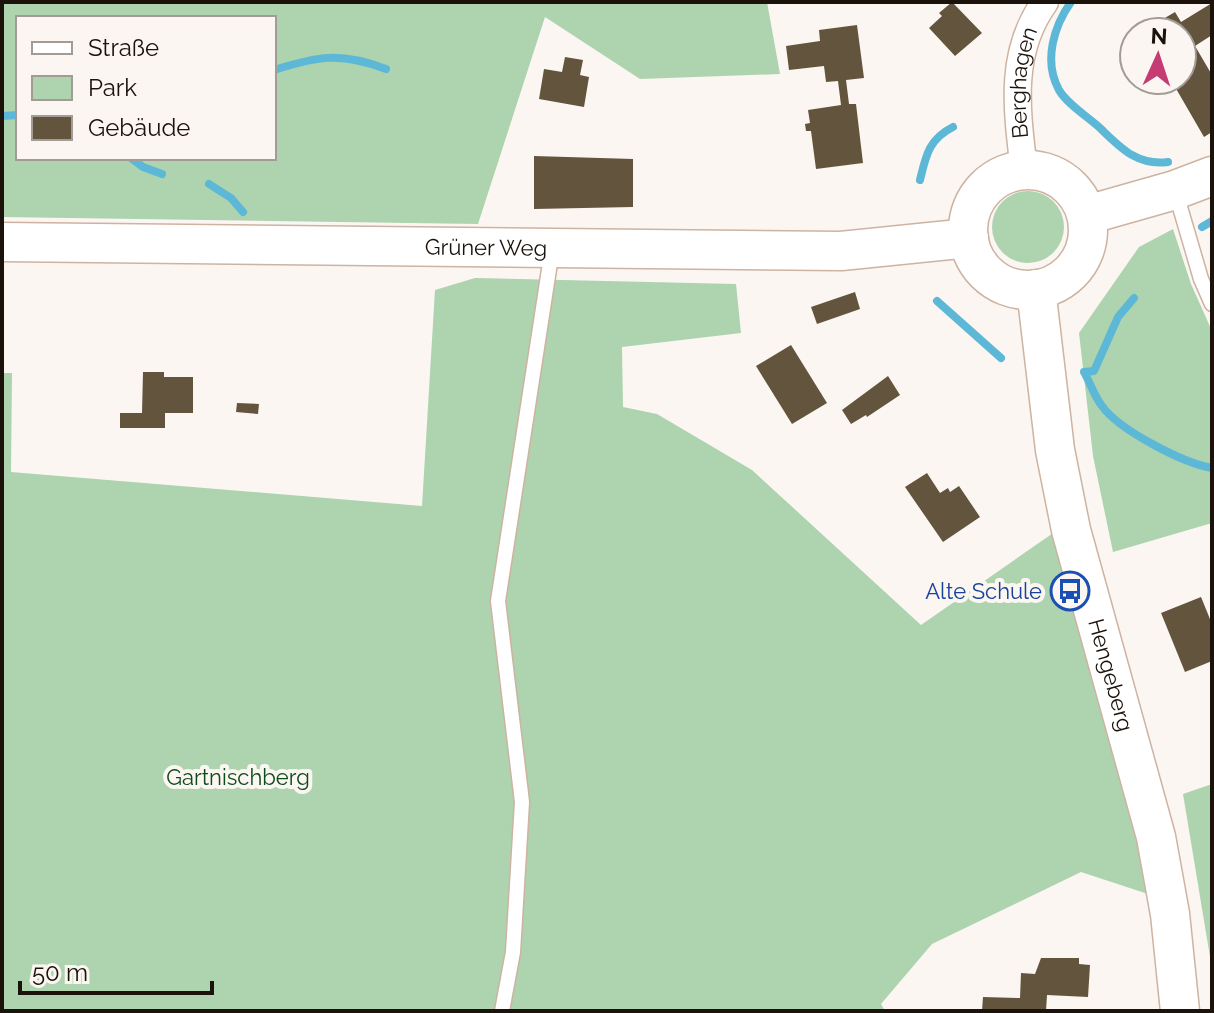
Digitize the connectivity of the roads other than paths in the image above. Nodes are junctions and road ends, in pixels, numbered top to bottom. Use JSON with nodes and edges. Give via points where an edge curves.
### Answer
{"nodes":[{"id":1,"x":1045,"y":2,"type":"edge"},
{"id":2,"x":1024,"y":170,"type":"junction"},
{"id":3,"x":1212,"y":176,"type":"edge"},
{"id":4,"x":1175,"y":190,"type":"junction"},
{"id":5,"x":1087,"y":215,"type":"junction"},
{"id":6,"x":969,"y":238,"type":"junction"},
{"id":7,"x":2,"y":242,"type":"edge"},
{"id":8,"x":552,"y":247,"type":"junction"},
{"id":9,"x":1036,"y":289,"type":"junction"},
{"id":10,"x":1212,"y":304,"type":"edge"},
{"id":11,"x":502,"y":1011,"type":"edge"},
{"id":12,"x":1180,"y":1011,"type":"edge"}],
"edges":[{"from":1,"to":2,"type":"street","name":"Berghagen","via":[[1021,48],[1017,76]]},
{"from":2,"to":5,"type":"street","via":[[1040,171],[1070,186]]},
{"from":2,"to":6,"type":"street","via":[[988,185],[969,219]]},
{"from":3,"to":4,"type":"street"},
{"from":4,"to":5,"type":"street"},
{"from":4,"to":10,"type":"lane"},
{"from":5,"to":9,"type":"street","via":[[1083,255],[1072,272]]},
{"from":6,"to":8,"type":"street","name":"Grüner Weg","via":[[841,251]]},
{"from":6,"to":9,"type":"street","via":[[985,271],[1018,289]]},
{"from":7,"to":8,"type":"street","name":"Grüner Weg"},
{"from":8,"to":11,"type":"lane","via":[[498,601],[522,802],[513,952]]},
{"from":9,"to":12,"type":"street","name":"Hengeberg","via":[[1055,450],[1156,837]]}]}
